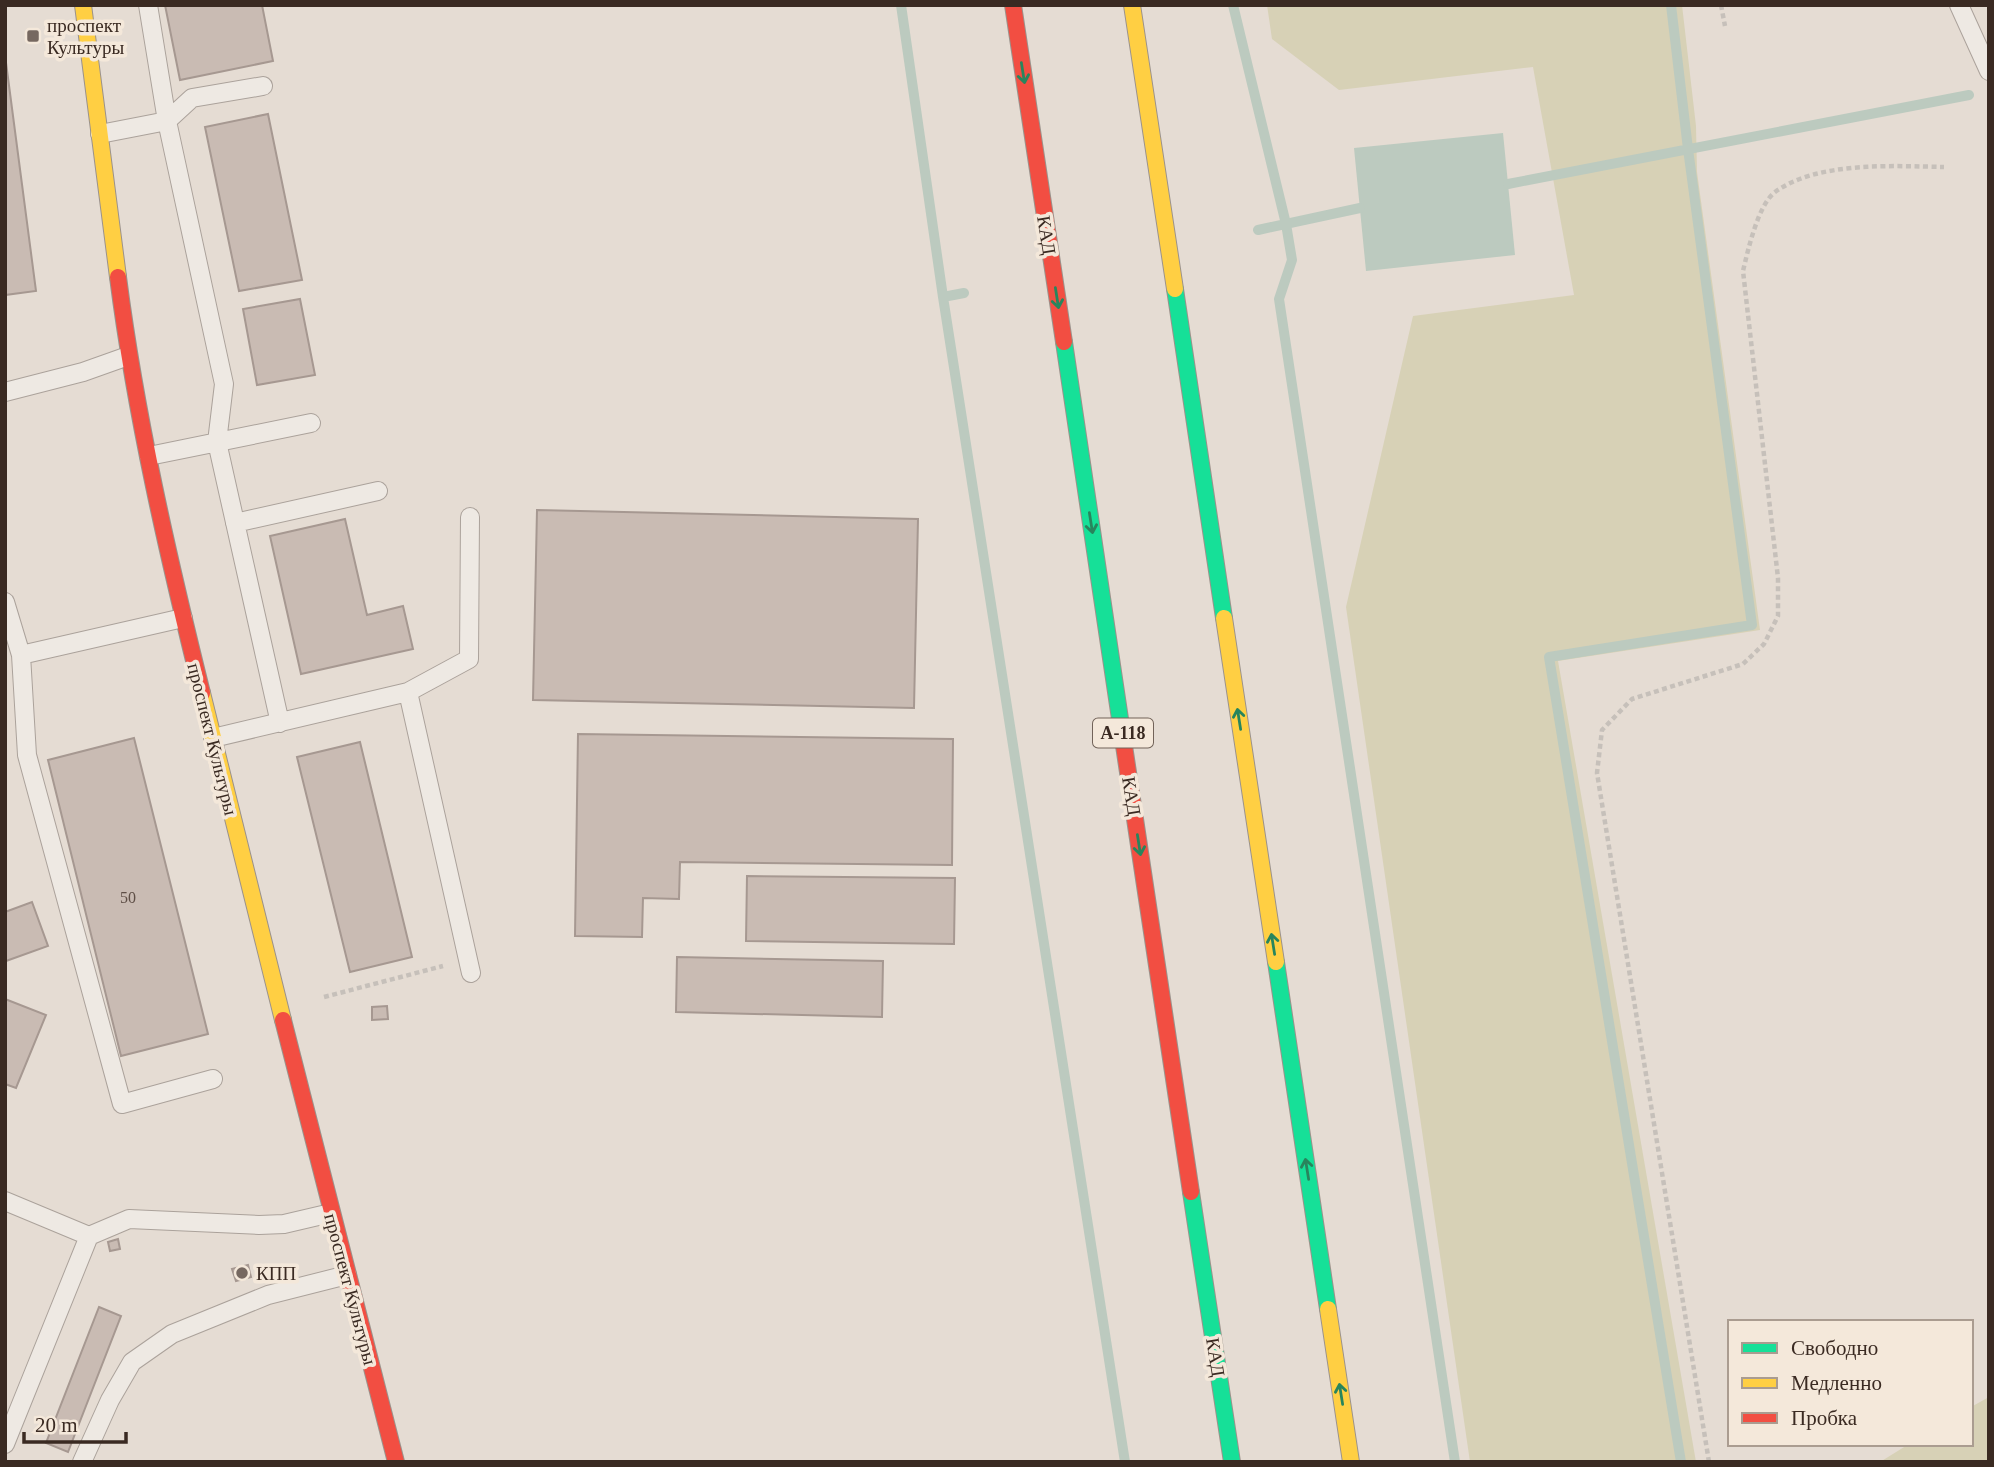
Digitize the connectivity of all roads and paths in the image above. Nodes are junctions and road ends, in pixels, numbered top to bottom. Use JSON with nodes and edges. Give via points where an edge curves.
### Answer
{"nodes":[{"id":1,"x":83,"y":5,"type":"edge"},
{"id":2,"x":148,"y":5,"type":"edge"},
{"id":3,"x":1013,"y":5,"type":"edge"},
{"id":4,"x":1132,"y":5,"type":"edge"},
{"id":5,"x":1721,"y":5,"type":"edge"},
{"id":6,"x":1959,"y":5,"type":"edge"},
{"id":7,"x":1725,"y":26,"type":"dead end"},
{"id":8,"x":1989,"y":71,"type":"edge"},
{"id":9,"x":263,"y":86,"type":"dead end"},
{"id":10,"x":167,"y":121,"type":"junction"},
{"id":11,"x":100,"y":134,"type":"junction"},
{"id":12,"x":1944,"y":167,"type":"dead end"},
{"id":13,"x":128,"y":356,"type":"junction"},
{"id":14,"x":5,"y":392,"type":"edge"},
{"id":15,"x":312,"y":423,"type":"dead end"},
{"id":16,"x":217,"y":442,"type":"junction"},
{"id":17,"x":149,"y":456,"type":"junction"},
{"id":18,"x":377,"y":491,"type":"dead end"},
{"id":19,"x":470,"y":517,"type":"dead end"},
{"id":20,"x":235,"y":523,"type":"junction"},
{"id":21,"x":5,"y":602,"type":"edge"},
{"id":22,"x":183,"y":618,"type":"junction"},
{"id":23,"x":21,"y":655,"type":"junction"},
{"id":24,"x":408,"y":692,"type":"junction"},
{"id":25,"x":280,"y":723,"type":"junction"},
{"id":26,"x":213,"y":738,"type":"junction"},
{"id":27,"x":469,"y":966,"type":"joint"},
{"id":28,"x":324,"y":997,"type":"dead end"},
{"id":29,"x":213,"y":1079,"type":"dead end"},
{"id":30,"x":5,"y":1201,"type":"edge"},
{"id":31,"x":331,"y":1213,"type":"junction"},
{"id":32,"x":89,"y":1236,"type":"junction"},
{"id":33,"x":347,"y":1275,"type":"junction"},
{"id":34,"x":5,"y":1444,"type":"edge"},
{"id":35,"x":82,"y":1462,"type":"edge"},
{"id":36,"x":396,"y":1462,"type":"edge"},
{"id":37,"x":1232,"y":1462,"type":"edge"},
{"id":38,"x":1351,"y":1462,"type":"edge"},
{"id":39,"x":1709,"y":1462,"type":"edge"}],
"edges":[{"from":1,"to":11,"type":"main road","name":"проспект Культуры"},
{"from":2,"to":10,"type":"lane"},
{"from":3,"to":37,"type":"main road","name":"КАД","number":"А-118","one_way":true},
{"from":38,"to":4,"type":"main road","one_way":true},
{"from":5,"to":7,"type":"path"},
{"from":6,"to":8,"type":"lane"},
{"from":9,"to":10,"type":"lane","via":[[192,98]]},
{"from":10,"to":11,"type":"lane"},
{"from":10,"to":16,"type":"lane","via":[[224,384]]},
{"from":11,"to":13,"type":"main road","name":"проспект Культуры"},
{"from":12,"to":39,"type":"path","via":[[1818,172],[1774,193],[1754,226],[1743,271],[1778,579],[1778,616],[1764,644],[1743,664],[1632,699],[1602,730],[1597,773]]},
{"from":13,"to":14,"type":"lane"},
{"from":13,"to":17,"type":"main road","name":"проспект Культуры"},
{"from":15,"to":16,"type":"lane"},
{"from":16,"to":17,"type":"lane"},
{"from":16,"to":20,"type":"lane"},
{"from":17,"to":22,"type":"main road","name":"проспект Культуры"},
{"from":18,"to":20,"type":"lane"},
{"from":19,"to":24,"type":"lane","via":[[469,659]]},
{"from":20,"to":25,"type":"lane"},
{"from":21,"to":23,"type":"lane"},
{"from":22,"to":23,"type":"lane"},
{"from":22,"to":26,"type":"main road","name":"проспект Культуры"},
{"from":23,"to":29,"type":"lane","via":[[27,755],[122,1104]]},
{"from":24,"to":25,"type":"lane"},
{"from":24,"to":27,"type":"lane"},
{"from":25,"to":26,"type":"lane"},
{"from":26,"to":31,"type":"main road","name":"проспект Культуры"},
{"from":27,"to":28,"type":"path"},
{"from":30,"to":32,"type":"lane"},
{"from":31,"to":32,"type":"lane","via":[[259,1225],[129,1219]]},
{"from":31,"to":33,"type":"main road","name":"проспект Культуры"},
{"from":32,"to":34,"type":"lane"},
{"from":33,"to":35,"type":"lane","via":[[268,1295],[172,1334],[132,1362]]},
{"from":33,"to":36,"type":"main road","name":"проспект Культуры"}]}
